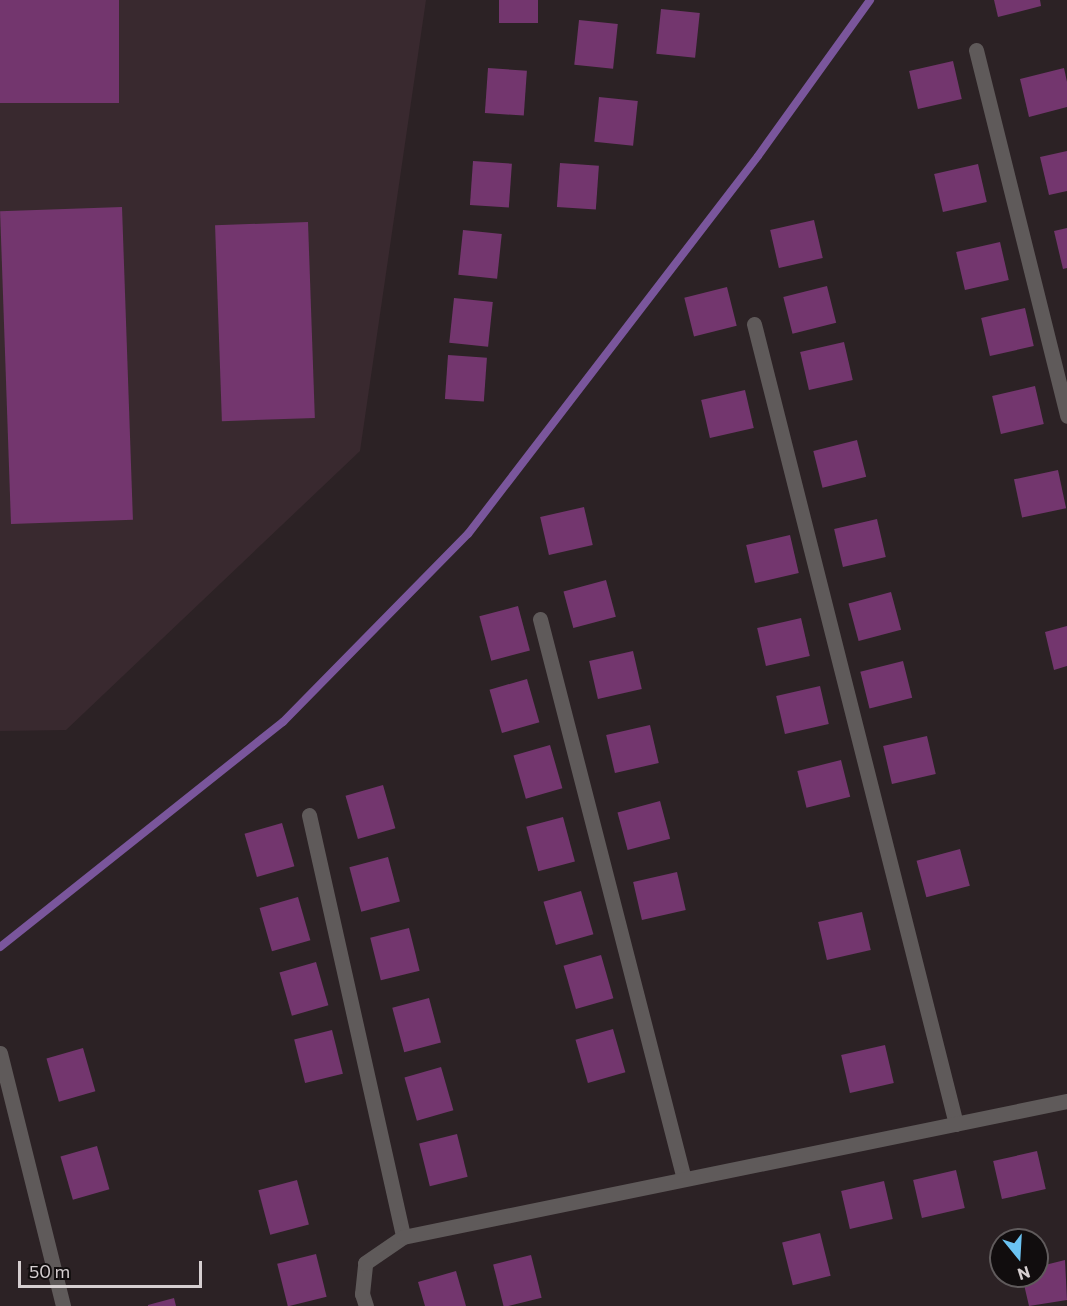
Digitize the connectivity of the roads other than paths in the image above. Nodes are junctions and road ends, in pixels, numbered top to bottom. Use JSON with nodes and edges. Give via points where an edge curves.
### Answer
{"nodes":[{"id":1,"x":976,"y":50,"type":"dead end"},
{"id":2,"x":754,"y":324,"type":"dead end"},
{"id":3,"x":1067,"y":416,"type":"edge"},
{"id":4,"x":540,"y":618,"type":"dead end"},
{"id":5,"x":309,"y":815,"type":"dead end"},
{"id":6,"x":0,"y":1053,"type":"edge"},
{"id":7,"x":1067,"y":1101,"type":"edge"},
{"id":8,"x":956,"y":1124,"type":"junction"},
{"id":9,"x":684,"y":1179,"type":"junction"},
{"id":10,"x":403,"y":1237,"type":"junction"},
{"id":11,"x":63,"y":1306,"type":"edge"},
{"id":12,"x":366,"y":1306,"type":"edge"}],
"edges":[{"from":1,"to":3,"type":"street"},
{"from":2,"to":8,"type":"street"},
{"from":4,"to":9,"type":"street"},
{"from":5,"to":10,"type":"street"},
{"from":6,"to":11,"type":"street"},
{"from":7,"to":8,"type":"street"},
{"from":8,"to":9,"type":"street"},
{"from":9,"to":10,"type":"street"},
{"from":10,"to":12,"type":"street","via":[[365,1263],[362,1294]]}]}
